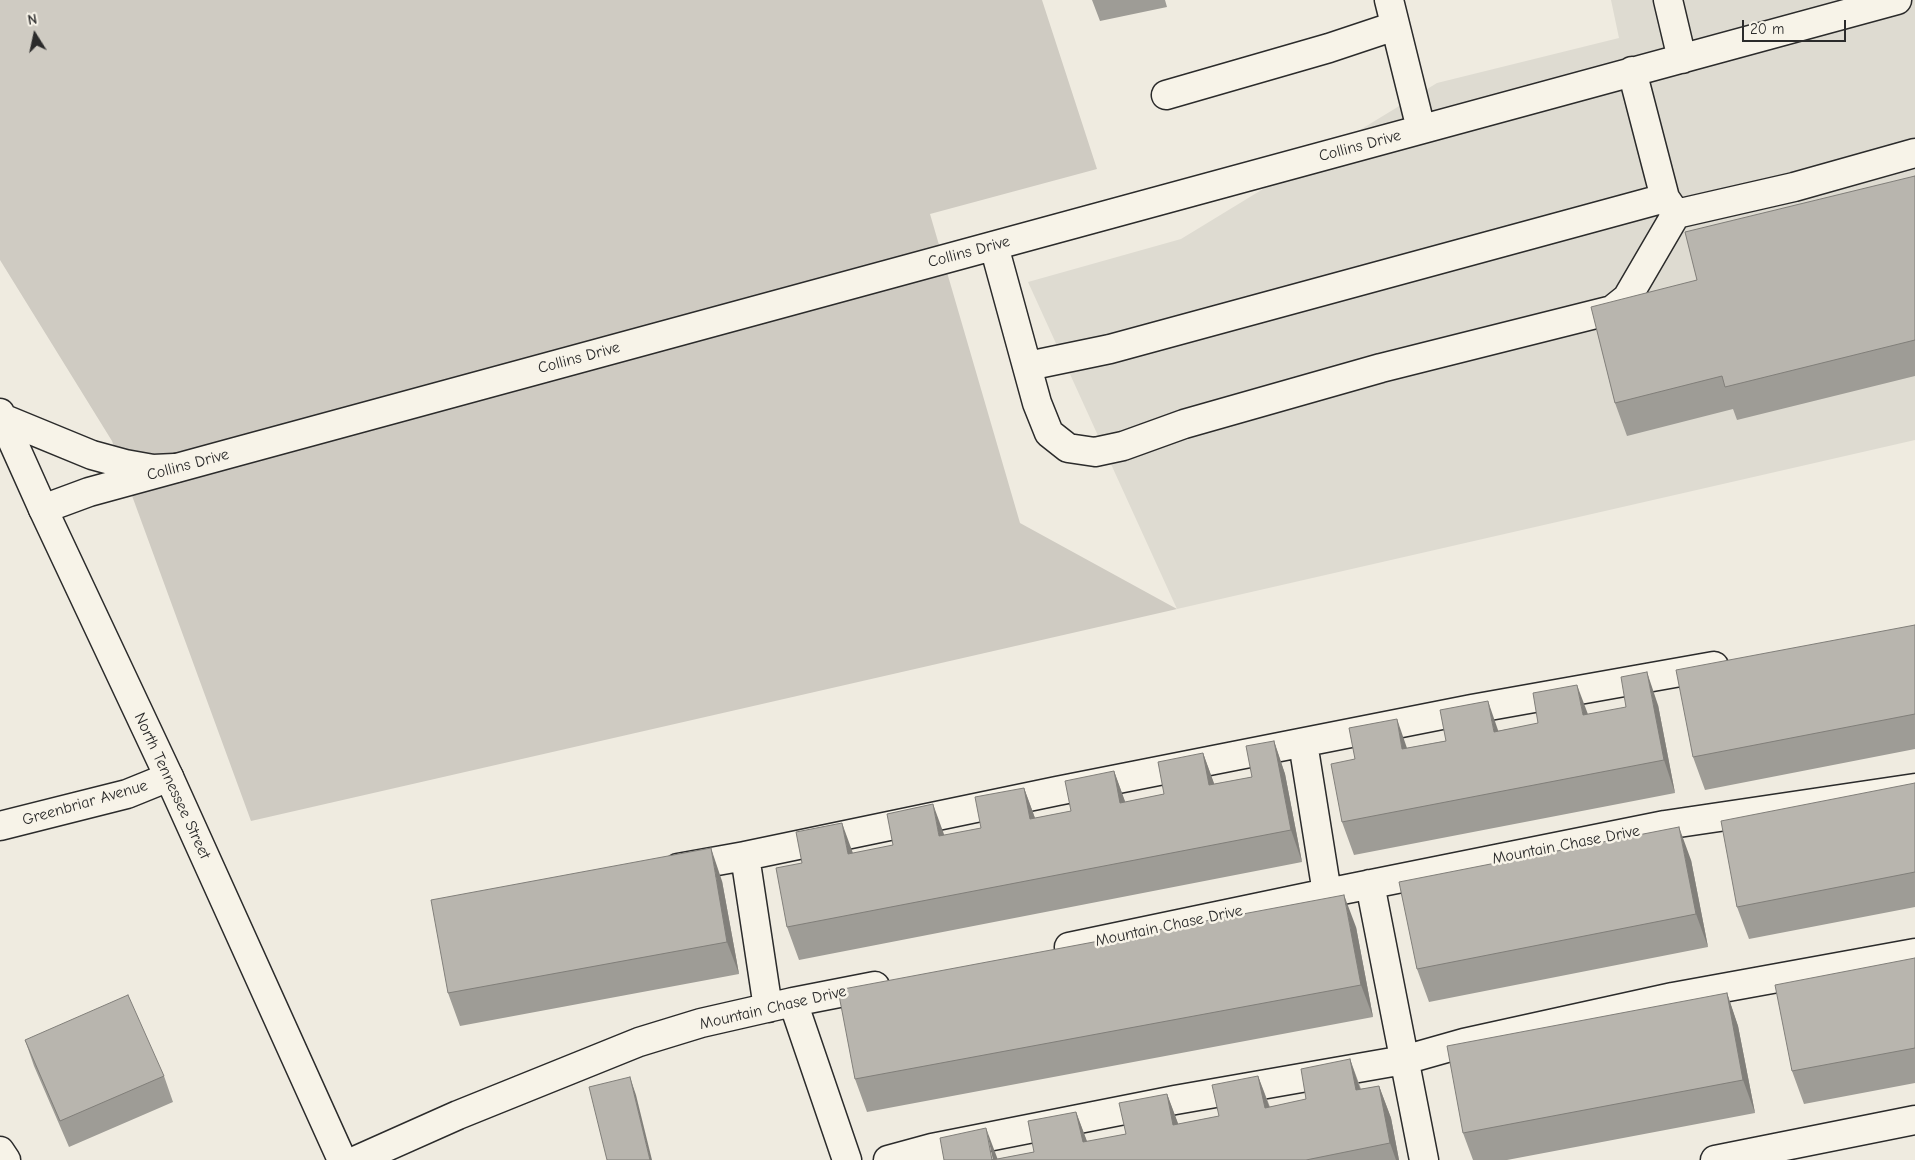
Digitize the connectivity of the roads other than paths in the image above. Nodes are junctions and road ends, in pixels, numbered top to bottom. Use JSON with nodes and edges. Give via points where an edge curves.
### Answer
{"nodes":[{"id":1,"x":1668,"y":0,"type":"edge"},
{"id":2,"x":1897,"y":0,"type":"edge"},
{"id":3,"x":1392,"y":13,"type":"edge"},
{"id":4,"x":1682,"y":59,"type":"junction"},
{"id":5,"x":1632,"y":72,"type":"junction"},
{"id":6,"x":1166,"y":95,"type":"dead end"},
{"id":7,"x":1421,"y":129,"type":"junction"},
{"id":8,"x":1915,"y":153,"type":"edge"},
{"id":9,"x":1671,"y":206,"type":"junction"},
{"id":10,"x":994,"y":246,"type":"junction"},
{"id":11,"x":1028,"y":366,"type":"junction"},
{"id":12,"x":1,"y":415,"type":"edge"},
{"id":13,"x":175,"y":468,"type":"junction"},
{"id":14,"x":43,"y":509,"type":"junction"},
{"id":15,"x":1737,"y":662,"type":"edge"},
{"id":16,"x":1303,"y":743,"type":"junction"},
{"id":17,"x":169,"y":777,"type":"junction"},
{"id":18,"x":1915,"y":788,"type":"edge"},
{"id":19,"x":0,"y":826,"type":"edge"},
{"id":20,"x":745,"y":856,"type":"junction"},
{"id":21,"x":658,"y":871,"type":"edge"},
{"id":22,"x":1370,"y":884,"type":"junction"},
{"id":23,"x":1327,"y":893,"type":"junction"},
{"id":24,"x":1041,"y":953,"type":"edge"},
{"id":25,"x":1915,"y":953,"type":"edge"},
{"id":26,"x":898,"y":981,"type":"edge"},
{"id":27,"x":780,"y":1005,"type":"junction"},
{"id":28,"x":1404,"y":1060,"type":"junction"},
{"id":29,"x":1915,"y":1120,"type":"edge"},
{"id":30,"x":0,"y":1151,"type":"edge"},
{"id":31,"x":6,"y":1160,"type":"edge"},
{"id":32,"x":342,"y":1160,"type":"edge"},
{"id":33,"x":357,"y":1160,"type":"edge"},
{"id":34,"x":847,"y":1160,"type":"edge"},
{"id":35,"x":888,"y":1160,"type":"edge"},
{"id":36,"x":1424,"y":1160,"type":"edge"},
{"id":37,"x":1715,"y":1160,"type":"edge"}],
"edges":[{"from":1,"to":4,"type":"street"},
{"from":2,"to":4,"type":"street","name":"Collins Drive"},
{"from":3,"to":6,"type":"street","via":[[1329,48]]},
{"from":3,"to":7,"type":"street"},
{"from":4,"to":5,"type":"street","name":"Collins Drive"},
{"from":5,"to":7,"type":"street","name":"Collins Drive"},
{"from":5,"to":9,"type":"street"},
{"from":7,"to":10,"type":"street","name":"Collins Drive"},
{"from":8,"to":9,"type":"street","via":[[1794,187]]},
{"from":9,"to":11,"type":"street","via":[[1110,349]]},
{"from":9,"to":11,"type":"street","via":[[1627,298],[1612,310],[1381,368],[1184,424],[1123,446],[1095,452],[1068,448],[1049,433]]},
{"from":10,"to":11,"type":"street"},
{"from":10,"to":13,"type":"street","name":"Collins Drive"},
{"from":12,"to":13,"type":"street","via":[[92,455],[124,464]]},
{"from":12,"to":14,"type":"street","name":"North Tennessee Street"},
{"from":13,"to":14,"type":"street","name":"Collins Drive","via":[[89,492]]},
{"from":14,"to":17,"type":"street","name":"North Tennessee Street"},
{"from":15,"to":16,"type":"street"},
{"from":16,"to":20,"type":"street"},
{"from":16,"to":23,"type":"street"},
{"from":17,"to":19,"type":"street","name":"Greenbriar Avenue","via":[[126,794]]},
{"from":17,"to":32,"type":"street","name":"North Tennessee Street"},
{"from":18,"to":22,"type":"street","name":"Mountain Chase Drive","via":[[1665,825]]},
{"from":20,"to":21,"type":"street"},
{"from":20,"to":27,"type":"street"},
{"from":22,"to":23,"type":"street","name":"Mountain Chase Drive"},
{"from":22,"to":28,"type":"street"},
{"from":23,"to":24,"type":"street","name":"Mountain Chase Drive"},
{"from":25,"to":28,"type":"street","via":[[1673,997],[1474,1041]]},
{"from":26,"to":27,"type":"street","name":"Mountain Chase Drive"},
{"from":27,"to":33,"type":"street","name":"Mountain Chase Drive","via":[[640,1042],[458,1115]]},
{"from":27,"to":34,"type":"street"},
{"from":28,"to":35,"type":"street","via":[[1136,1108],[932,1148]]},
{"from":28,"to":36,"type":"street"},
{"from":29,"to":37,"type":"street"},
{"from":30,"to":31,"type":"street"}]}
